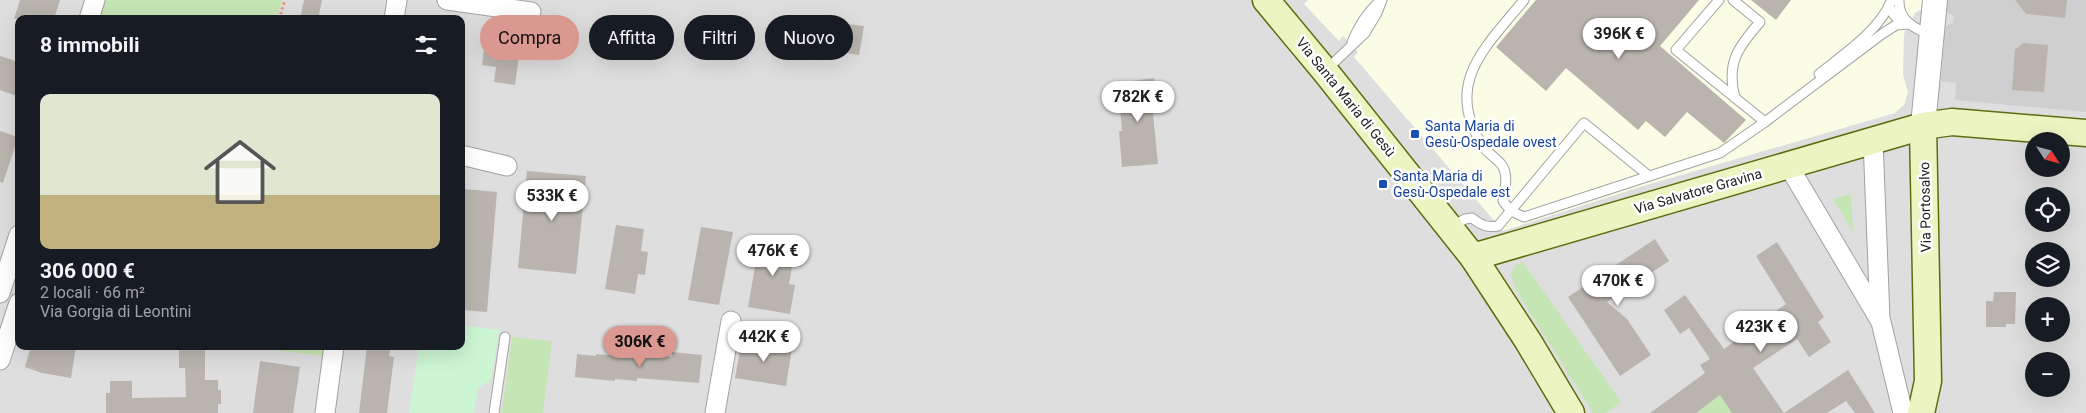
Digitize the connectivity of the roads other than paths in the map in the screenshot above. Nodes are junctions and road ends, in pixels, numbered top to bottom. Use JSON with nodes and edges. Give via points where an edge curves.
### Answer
{"nodes":[{"id":1,"x":95,"y":0,"type":"edge"},
{"id":2,"x":397,"y":0,"type":"edge"},
{"id":3,"x":447,"y":0,"type":"edge"},
{"id":4,"x":1266,"y":0,"type":"edge"},
{"id":5,"x":1381,"y":0,"type":"edge"},
{"id":6,"x":1524,"y":0,"type":"edge"},
{"id":7,"x":1719,"y":0,"type":"edge"},
{"id":8,"x":1733,"y":0,"type":"edge"},
{"id":9,"x":1899,"y":0,"type":"edge"},
{"id":10,"x":1935,"y":0,"type":"edge"},
{"id":11,"x":1891,"y":3,"type":"edge"},
{"id":12,"x":531,"y":12,"type":"dead end"},
{"id":13,"x":90,"y":15,"type":"edge"},
{"id":14,"x":395,"y":15,"type":"edge"},
{"id":15,"x":1906,"y":24,"type":"junction"},
{"id":16,"x":1932,"y":34,"type":"junction"},
{"id":17,"x":1325,"y":70,"type":"junction"},
{"id":18,"x":1735,"y":98,"type":"junction"},
{"id":19,"x":1764,"y":122,"type":"junction"},
{"id":20,"x":1923,"y":126,"type":"junction"},
{"id":21,"x":2086,"y":133,"type":"edge"},
{"id":22,"x":1873,"y":140,"type":"junction"},
{"id":23,"x":465,"y":156,"type":"edge"},
{"id":24,"x":1788,"y":165,"type":"junction"},
{"id":25,"x":507,"y":166,"type":"dead end"},
{"id":26,"x":1648,"y":176,"type":"junction"},
{"id":27,"x":1511,"y":211,"type":"junction"},
{"id":28,"x":1450,"y":227,"type":"junction"},
{"id":29,"x":15,"y":247,"type":"edge"},
{"id":30,"x":1473,"y":257,"type":"junction"},
{"id":31,"x":0,"y":293,"type":"edge"},
{"id":32,"x":15,"y":315,"type":"edge"},
{"id":33,"x":731,"y":321,"type":"dead end"},
{"id":34,"x":1880,"y":322,"type":"junction"},
{"id":35,"x":505,"y":337,"type":"dead end"},
{"id":36,"x":1528,"y":341,"type":"junction"},
{"id":37,"x":333,"y":350,"type":"edge"},
{"id":38,"x":0,"y":360,"type":"edge"},
{"id":39,"x":325,"y":413,"type":"edge"},
{"id":40,"x":494,"y":413,"type":"edge"},
{"id":41,"x":715,"y":413,"type":"edge"},
{"id":42,"x":1571,"y":413,"type":"edge"},
{"id":43,"x":1583,"y":413,"type":"edge"},
{"id":44,"x":1903,"y":413,"type":"edge"},
{"id":45,"x":1921,"y":413,"type":"edge"}],
"edges":[{"from":1,"to":13,"type":"street"},
{"from":2,"to":14,"type":"street"},
{"from":3,"to":12,"type":"street"},
{"from":4,"to":17,"type":"main road","name":"Via Santa Maria di Gesù"},
{"from":5,"to":17,"type":"lane","via":[[1365,33]]},
{"from":6,"to":27,"type":"lane","via":[[1474,65],[1467,102],[1476,136],[1505,172],[1503,201]]},
{"from":7,"to":18,"type":"lane","via":[[1676,50]]},
{"from":8,"to":18,"type":"lane","via":[[1760,22],[1742,42],[1735,57],[1731,74]]},
{"from":9,"to":15,"type":"lane"},
{"from":10,"to":16,"type":"street","name":"Via Portosalvo"},
{"from":11,"to":15,"type":"lane","via":[[1892,14]]},
{"from":11,"to":19,"type":"lane","via":[[1864,38]]},
{"from":15,"to":16,"type":"lane"},
{"from":15,"to":19,"type":"lane","via":[[1896,25],[1882,34]]},
{"from":16,"to":20,"type":"street","name":"Via Portosalvo"},
{"from":17,"to":28,"type":"main road","name":"Via Santa Maria di Gesù"},
{"from":18,"to":19,"type":"lane"},
{"from":19,"to":26,"type":"lane","via":[[1720,153]]},
{"from":20,"to":21,"type":"main road","name":"Via Salvatore Gravina","via":[[1952,122]]},
{"from":20,"to":22,"type":"main road","name":"Via Salvatore Gravina"},
{"from":20,"to":45,"type":"main road","name":"Via Portosalvo","via":[[1928,381]]},
{"from":22,"to":24,"type":"main road","name":"Via Salvatore Gravina"},
{"from":22,"to":34,"type":"street"},
{"from":23,"to":25,"type":"street"},
{"from":24,"to":30,"type":"main road","name":"Via Salvatore Gravina"},
{"from":24,"to":34,"type":"street"},
{"from":26,"to":27,"type":"lane","via":[[1524,217]]},
{"from":26,"to":27,"type":"lane","via":[[1584,123]]},
{"from":27,"to":28,"type":"lane","via":[[1498,226],[1482,225],[1472,218]]},
{"from":28,"to":30,"type":"main road","name":"Via Santa Maria di Gesù"},
{"from":29,"to":31,"type":"street"},
{"from":30,"to":36,"type":"main road","name":"Via Santa Maria di Gesù"},
{"from":32,"to":38,"type":"street"},
{"from":33,"to":41,"type":"street"},
{"from":34,"to":44,"type":"street"},
{"from":35,"to":40,"type":"lane"},
{"from":36,"to":42,"type":"main road"},
{"from":36,"to":43,"type":"main road"},
{"from":37,"to":39,"type":"street"}]}
